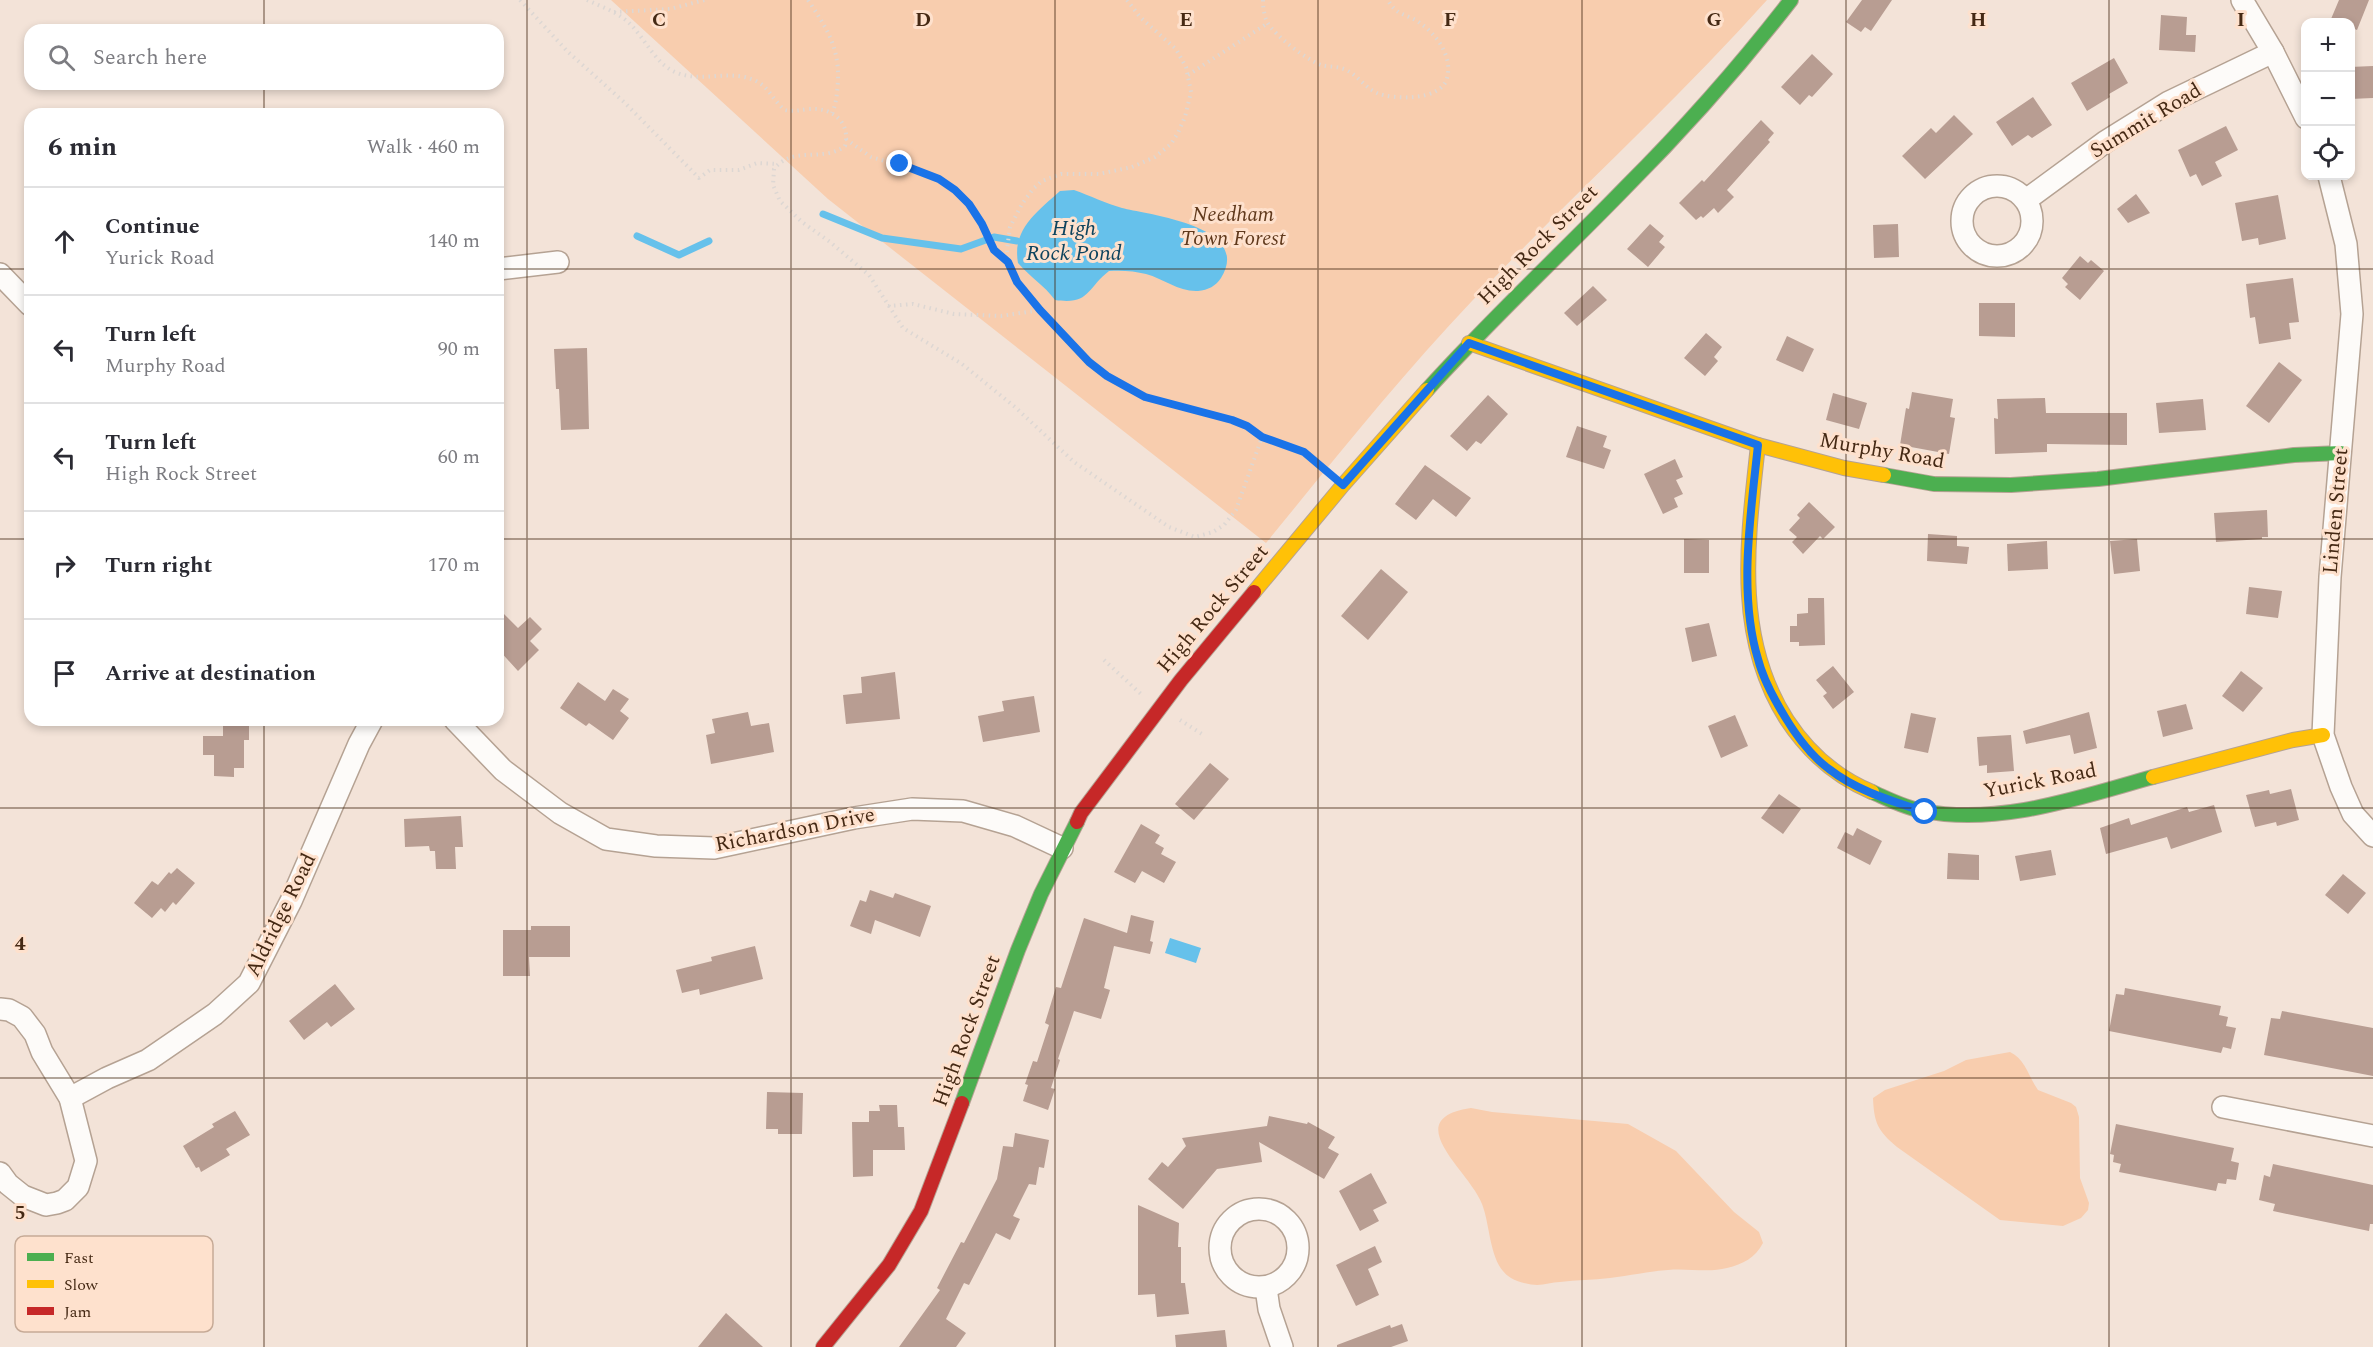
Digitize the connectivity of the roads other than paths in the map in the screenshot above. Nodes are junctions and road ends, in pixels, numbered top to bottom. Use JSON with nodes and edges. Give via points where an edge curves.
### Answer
{"nodes":[{"id":1,"x":1791,"y":0,"type":"edge"},
{"id":2,"x":2253,"y":5,"type":"edge"},
{"id":3,"x":2272,"y":52,"type":"junction"},
{"id":4,"x":2301,"y":108,"type":"edge"},
{"id":5,"x":2330,"y":180,"type":"edge"},
{"id":6,"x":2026,"y":200,"type":"dead end"},
{"id":7,"x":558,"y":262,"type":"dead end"},
{"id":8,"x":504,"y":268,"type":"edge"},
{"id":9,"x":0,"y":274,"type":"edge"},
{"id":10,"x":24,"y":299,"type":"edge"},
{"id":11,"x":1469,"y":343,"type":"junction"},
{"id":12,"x":1758,"y":445,"type":"junction"},
{"id":13,"x":2341,"y":453,"type":"junction"},
{"id":14,"x":369,"y":726,"type":"edge"},
{"id":15,"x":461,"y":726,"type":"edge"},
{"id":16,"x":2324,"y":735,"type":"junction"},
{"id":17,"x":2373,"y":836,"type":"edge"},
{"id":18,"x":1062,"y":848,"type":"junction"},
{"id":19,"x":0,"y":1009,"type":"edge"},
{"id":20,"x":70,"y":1098,"type":"junction"},
{"id":21,"x":2223,"y":1107,"type":"dead end"},
{"id":22,"x":2373,"y":1136,"type":"edge"},
{"id":23,"x":0,"y":1173,"type":"edge"},
{"id":24,"x":1266,"y":1288,"type":"dead end"},
{"id":25,"x":823,"y":1347,"type":"edge"},
{"id":26,"x":1282,"y":1347,"type":"edge"}],
"edges":[{"from":1,"to":11,"type":"street","name":"High Rock Street","via":[[1744,61],[1627,187]]},
{"from":2,"to":3,"type":"street"},
{"from":3,"to":4,"type":"street"},
{"from":3,"to":6,"type":"street","name":"Summit Road","via":[[2169,102],[2105,142]]},
{"from":5,"to":13,"type":"street","name":"Linden Street","via":[[2346,244],[2352,295]]},
{"from":7,"to":8,"type":"street"},
{"from":9,"to":10,"type":"street"},
{"from":11,"to":12,"type":"street","name":"Murphy Road"},
{"from":11,"to":18,"type":"street","name":"High Rock Street","via":[[1343,485],[1181,680],[1081,813]]},
{"from":12,"to":13,"type":"street","name":"Murphy Road","via":[[1888,477],[1978,485],[2098,480],[2294,454]]},
{"from":12,"to":16,"type":"street","name":"Yurick Road","via":[[1749,578],[1757,657],[1779,707],[1806,749],[1830,770],[1873,794],[1925,812],[2013,812]]},
{"from":13,"to":16,"type":"street","name":"Linden Street","via":[[2330,577]]},
{"from":14,"to":20,"type":"street","name":"Aldridge Road","via":[[291,901],[249,983],[215,1014],[148,1060]]},
{"from":15,"to":18,"type":"street","name":"Richardson Drive","via":[[503,770],[560,813],[606,839],[714,848],[912,809],[963,811],[1015,826]]},
{"from":16,"to":17,"type":"street","name":"Linden Street","via":[[2353,814]]},
{"from":18,"to":25,"type":"street","name":"High Rock Street","via":[[1018,950],[921,1211],[889,1265]]},
{"from":19,"to":20,"type":"street","via":[[22,1017]]},
{"from":20,"to":23,"type":"street","via":[[86,1161],[78,1186],[65,1200],[46,1204],[23,1196]]},
{"from":21,"to":22,"type":"street"},
{"from":24,"to":26,"type":"street"}]}
